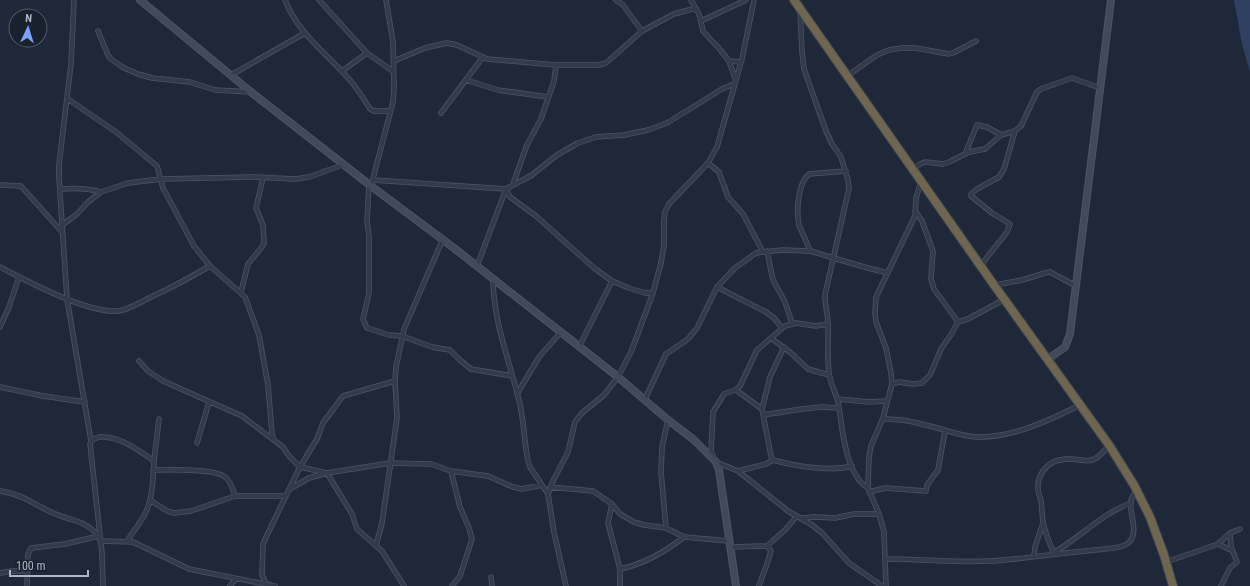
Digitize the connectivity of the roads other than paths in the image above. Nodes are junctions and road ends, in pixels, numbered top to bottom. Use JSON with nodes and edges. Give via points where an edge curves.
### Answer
{"nodes":[{"id":1,"x":74,"y":0,"type":"edge"},
{"id":2,"x":140,"y":0,"type":"edge"},
{"id":3,"x":285,"y":0,"type":"edge"},
{"id":4,"x":319,"y":0,"type":"edge"},
{"id":5,"x":386,"y":0,"type":"edge"},
{"id":6,"x":616,"y":0,"type":"edge"},
{"id":7,"x":691,"y":0,"type":"edge"},
{"id":8,"x":746,"y":0,"type":"edge"},
{"id":9,"x":754,"y":0,"type":"edge"},
{"id":10,"x":794,"y":0,"type":"edge"},
{"id":11,"x":1111,"y":0,"type":"edge"},
{"id":12,"x":696,"y":8,"type":"junction"},
{"id":13,"x":800,"y":8,"type":"junction"},
{"id":14,"x":701,"y":21,"type":"junction"},
{"id":15,"x":98,"y":31,"type":"dead end"},
{"id":16,"x":642,"y":31,"type":"junction"},
{"id":17,"x":305,"y":33,"type":"junction"},
{"id":18,"x":976,"y":41,"type":"dead end"},
{"id":19,"x":367,"y":53,"type":"junction"},
{"id":20,"x":482,"y":57,"type":"junction"},
{"id":21,"x":394,"y":61,"type":"junction"},
{"id":22,"x":729,"y":61,"type":"junction"},
{"id":23,"x":740,"y":62,"type":"junction"},
{"id":24,"x":556,"y":65,"type":"junction"},
{"id":25,"x":342,"y":71,"type":"junction"},
{"id":26,"x":394,"y":72,"type":"junction"},
{"id":27,"x":231,"y":75,"type":"junction"},
{"id":28,"x":848,"y":76,"type":"junction"},
{"id":29,"x":736,"y":78,"type":"junction"},
{"id":30,"x":466,"y":80,"type":"junction"},
{"id":31,"x":734,"y":84,"type":"junction"},
{"id":32,"x":1100,"y":88,"type":"junction"},
{"id":33,"x":251,"y":92,"type":"junction"},
{"id":34,"x":548,"y":97,"type":"junction"},
{"id":35,"x":68,"y":99,"type":"junction"},
{"id":36,"x":390,"y":111,"type":"junction"},
{"id":37,"x":441,"y":113,"type":"dead end"},
{"id":38,"x":1014,"y":131,"type":"junction"},
{"id":39,"x":1001,"y":135,"type":"junction"},
{"id":40,"x":964,"y":154,"type":"junction"},
{"id":41,"x":708,"y":163,"type":"junction"},
{"id":42,"x":345,"y":164,"type":"junction"},
{"id":43,"x":913,"y":169,"type":"junction"},
{"id":44,"x":846,"y":171,"type":"junction"},
{"id":45,"x":262,"y":178,"type":"junction"},
{"id":46,"x":161,"y":179,"type":"junction"},
{"id":47,"x":922,"y":181,"type":"junction"},
{"id":48,"x":371,"y":183,"type":"junction"},
{"id":49,"x":514,"y":184,"type":"junction"},
{"id":50,"x":0,"y":185,"type":"edge"},
{"id":51,"x":506,"y":189,"type":"junction"},
{"id":52,"x":60,"y":190,"type":"junction"},
{"id":53,"x":101,"y":192,"type":"junction"},
{"id":54,"x":916,"y":211,"type":"junction"},
{"id":55,"x":62,"y":226,"type":"junction"},
{"id":56,"x":62,"y":232,"type":"junction"},
{"id":57,"x":443,"y":239,"type":"junction"},
{"id":58,"x":765,"y":251,"type":"junction"},
{"id":59,"x":810,"y":251,"type":"junction"},
{"id":60,"x":833,"y":257,"type":"junction"},
{"id":61,"x":981,"y":265,"type":"junction"},
{"id":62,"x":210,"y":266,"type":"junction"},
{"id":63,"x":477,"y":266,"type":"junction"},
{"id":64,"x":0,"y":267,"type":"edge"},
{"id":65,"x":888,"y":273,"type":"junction"},
{"id":66,"x":18,"y":278,"type":"junction"},
{"id":67,"x":493,"y":278,"type":"junction"},
{"id":68,"x":612,"y":281,"type":"junction"},
{"id":69,"x":994,"y":285,"type":"junction"},
{"id":70,"x":1076,"y":286,"type":"junction"},
{"id":71,"x":717,"y":287,"type":"junction"},
{"id":72,"x":241,"y":292,"type":"junction"},
{"id":73,"x":653,"y":293,"type":"junction"},
{"id":74,"x":67,"y":299,"type":"junction"},
{"id":75,"x":1005,"y":299,"type":"junction"},
{"id":76,"x":958,"y":322,"type":"junction"},
{"id":77,"x":792,"y":323,"type":"junction"},
{"id":78,"x":828,"y":324,"type":"junction"},
{"id":79,"x":0,"y":327,"type":"edge"},
{"id":80,"x":782,"y":328,"type":"junction"},
{"id":81,"x":561,"y":332,"type":"junction"},
{"id":82,"x":402,"y":336,"type":"junction"},
{"id":83,"x":771,"y":338,"type":"junction"},
{"id":84,"x":579,"y":347,"type":"junction"},
{"id":85,"x":784,"y":347,"type":"junction"},
{"id":86,"x":1048,"y":359,"type":"junction"},
{"id":87,"x":139,"y":361,"type":"dead end"},
{"id":88,"x":829,"y":375,"type":"junction"},
{"id":89,"x":512,"y":376,"type":"junction"},
{"id":90,"x":618,"y":377,"type":"junction"},
{"id":91,"x":395,"y":381,"type":"junction"},
{"id":92,"x":892,"y":384,"type":"junction"},
{"id":93,"x":0,"y":387,"type":"edge"},
{"id":94,"x":736,"y":390,"type":"junction"},
{"id":95,"x":517,"y":394,"type":"junction"},
{"id":96,"x":645,"y":399,"type":"junction"},
{"id":97,"x":838,"y":399,"type":"junction"},
{"id":98,"x":84,"y":402,"type":"junction"},
{"id":99,"x":209,"y":402,"type":"junction"},
{"id":100,"x":887,"y":402,"type":"junction"},
{"id":101,"x":1080,"y":405,"type":"junction"},
{"id":102,"x":839,"y":408,"type":"junction"},
{"id":103,"x":762,"y":409,"type":"junction"},
{"id":104,"x":763,"y":415,"type":"junction"},
{"id":105,"x":884,"y":418,"type":"junction"},
{"id":106,"x":159,"y":419,"type":"dead end"},
{"id":107,"x":668,"y":420,"type":"junction"},
{"id":108,"x":945,"y":431,"type":"junction"},
{"id":109,"x":91,"y":440,"type":"junction"},
{"id":110,"x":274,"y":440,"type":"junction"},
{"id":111,"x":197,"y":443,"type":"dead end"},
{"id":112,"x":1109,"y":445,"type":"junction"},
{"id":113,"x":773,"y":460,"type":"junction"},
{"id":114,"x":154,"y":461,"type":"junction"},
{"id":115,"x":716,"y":462,"type":"junction"},
{"id":116,"x":390,"y":463,"type":"junction"},
{"id":117,"x":852,"y":466,"type":"junction"},
{"id":118,"x":300,"y":467,"type":"junction"},
{"id":119,"x":153,"y":470,"type":"junction"},
{"id":120,"x":451,"y":471,"type":"junction"},
{"id":121,"x":738,"y":471,"type":"junction"},
{"id":122,"x":327,"y":473,"type":"junction"},
{"id":123,"x":542,"y":485,"type":"junction"},
{"id":124,"x":550,"y":487,"type":"junction"},
{"id":125,"x":289,"y":490,"type":"junction"},
{"id":126,"x":869,"y":490,"type":"junction"},
{"id":127,"x":0,"y":491,"type":"edge"},
{"id":128,"x":1138,"y":491,"type":"junction"},
{"id":129,"x":548,"y":494,"type":"junction"},
{"id":130,"x":236,"y":496,"type":"junction"},
{"id":131,"x":286,"y":496,"type":"junction"},
{"id":132,"x":150,"y":500,"type":"junction"},
{"id":133,"x":1131,"y":503,"type":"junction"},
{"id":134,"x":612,"y":504,"type":"junction"},
{"id":135,"x":879,"y":514,"type":"junction"},
{"id":136,"x":797,"y":516,"type":"junction"},
{"id":137,"x":802,"y":518,"type":"junction"},
{"id":138,"x":1043,"y":523,"type":"junction"},
{"id":139,"x":666,"y":528,"type":"junction"},
{"id":140,"x":1240,"y":529,"type":"dead end"},
{"id":141,"x":1230,"y":533,"type":"junction"},
{"id":142,"x":684,"y":537,"type":"junction"},
{"id":143,"x":100,"y":538,"type":"junction"},
{"id":144,"x":127,"y":541,"type":"junction"},
{"id":145,"x":730,"y":544,"type":"junction"},
{"id":146,"x":1218,"y":544,"type":"junction"},
{"id":147,"x":376,"y":546,"type":"junction"},
{"id":148,"x":767,"y":546,"type":"junction"},
{"id":149,"x":1233,"y":551,"type":"junction"},
{"id":150,"x":1054,"y":553,"type":"junction"},
{"id":151,"x":1034,"y":556,"type":"junction"},
{"id":152,"x":885,"y":559,"type":"junction"},
{"id":153,"x":1166,"y":563,"type":"junction"},
{"id":154,"x":620,"y":569,"type":"junction"},
{"id":155,"x":28,"y":571,"type":"junction"},
{"id":156,"x":0,"y":573,"type":"edge"},
{"id":157,"x":491,"y":577,"type":"dead end"},
{"id":158,"x":236,"y":579,"type":"junction"},
{"id":159,"x":27,"y":586,"type":"edge"},
{"id":160,"x":103,"y":586,"type":"edge"},
{"id":161,"x":230,"y":586,"type":"edge"},
{"id":162,"x":267,"y":586,"type":"edge"},
{"id":163,"x":275,"y":586,"type":"edge"},
{"id":164,"x":404,"y":586,"type":"edge"},
{"id":165,"x":452,"y":586,"type":"edge"},
{"id":166,"x":492,"y":586,"type":"edge"},
{"id":167,"x":566,"y":586,"type":"edge"},
{"id":168,"x":620,"y":586,"type":"edge"},
{"id":169,"x":736,"y":586,"type":"edge"},
{"id":170,"x":759,"y":586,"type":"edge"},
{"id":171,"x":882,"y":586,"type":"edge"},
{"id":172,"x":886,"y":586,"type":"edge"},
{"id":173,"x":1173,"y":586,"type":"edge"},
{"id":174,"x":1221,"y":586,"type":"edge"}],
"edges":[{"from":1,"to":35,"type":"street"},
{"from":2,"to":27,"type":"street"},
{"from":3,"to":17,"type":"street"},
{"from":4,"to":19,"type":"street"},
{"from":5,"to":21,"type":"street"},
{"from":6,"to":16,"type":"street","via":[[623,5]]},
{"from":7,"to":12,"type":"street"},
{"from":8,"to":14,"type":"street"},
{"from":9,"to":23,"type":"street"},
{"from":10,"to":13,"type":"highway"},
{"from":11,"to":32,"type":"street"},
{"from":12,"to":14,"type":"street"},
{"from":12,"to":16,"type":"street","via":[[674,14]]},
{"from":13,"to":28,"type":"highway"},
{"from":13,"to":44,"type":"street","via":[[804,70],[826,131]]},
{"from":14,"to":22,"type":"street","via":[[703,31]]},
{"from":15,"to":33,"type":"street","via":[[111,59],[138,74],[190,82],[214,90]]},
{"from":16,"to":24,"type":"street","via":[[606,63],[592,66]]},
{"from":17,"to":25,"type":"street"},
{"from":17,"to":27,"type":"street"},
{"from":18,"to":28,"type":"street","via":[[949,54],[914,48],[889,50],[877,55]]},
{"from":19,"to":25,"type":"street"},
{"from":19,"to":26,"type":"street"},
{"from":20,"to":21,"type":"street","via":[[457,45],[446,43],[425,48]]},
{"from":20,"to":24,"type":"street"},
{"from":20,"to":30,"type":"street"},
{"from":21,"to":26,"type":"street"},
{"from":22,"to":23,"type":"street"},
{"from":22,"to":29,"type":"street"},
{"from":23,"to":29,"type":"street"},
{"from":24,"to":34,"type":"street"},
{"from":25,"to":36,"type":"street","via":[[370,109]]},
{"from":26,"to":36,"type":"street"},
{"from":27,"to":33,"type":"street"},
{"from":28,"to":43,"type":"highway"},
{"from":29,"to":31,"type":"street"},
{"from":30,"to":34,"type":"street","via":[[498,90]]},
{"from":30,"to":37,"type":"street"},
{"from":31,"to":41,"type":"street","via":[[717,147]]},
{"from":31,"to":49,"type":"street","via":[[667,123],[648,130],[596,137],[578,143],[557,154],[532,175]]},
{"from":32,"to":38,"type":"street","via":[[1072,78],[1041,89],[1037,92],[1021,126]]},
{"from":32,"to":70,"type":"street"},
{"from":33,"to":42,"type":"street"},
{"from":34,"to":49,"type":"street","via":[[527,145]]},
{"from":35,"to":46,"type":"street","via":[[148,158],[157,166]]},
{"from":35,"to":52,"type":"street","via":[[59,164]]},
{"from":36,"to":48,"type":"street"},
{"from":38,"to":39,"type":"street"},
{"from":38,"to":61,"type":"street","via":[[1004,169],[999,177],[971,194],[992,213],[1010,224],[1007,232]]},
{"from":39,"to":40,"type":"street","via":[[985,149]]},
{"from":39,"to":40,"type":"street","via":[[977,125]]},
{"from":40,"to":43,"type":"street","via":[[943,164],[926,162]]},
{"from":41,"to":58,"type":"street","via":[[719,172],[728,197],[744,214]]},
{"from":41,"to":73,"type":"street","via":[[669,204],[665,212],[664,245]]},
{"from":42,"to":45,"type":"street","via":[[309,177]]},
{"from":42,"to":48,"type":"street"},
{"from":43,"to":47,"type":"highway"},
{"from":44,"to":59,"type":"street","via":[[809,174],[801,187],[798,199],[799,224]]},
{"from":44,"to":60,"type":"street","via":[[849,188]]},
{"from":45,"to":46,"type":"street"},
{"from":45,"to":72,"type":"street","via":[[256,208],[262,225],[264,243],[248,264]]},
{"from":46,"to":53,"type":"street","via":[[128,183]]},
{"from":46,"to":62,"type":"street","via":[[163,188],[188,236]]},
{"from":47,"to":54,"type":"street","via":[[916,198]]},
{"from":47,"to":61,"type":"highway"},
{"from":48,"to":51,"type":"street"},
{"from":48,"to":57,"type":"street"},
{"from":48,"to":82,"type":"street","via":[[367,220],[369,293],[363,319],[367,328]]},
{"from":49,"to":51,"type":"street"},
{"from":50,"to":56,"type":"street","via":[[21,186]]},
{"from":51,"to":63,"type":"street"},
{"from":51,"to":68,"type":"street","via":[[510,197]]},
{"from":52,"to":53,"type":"street","via":[[76,188]]},
{"from":52,"to":55,"type":"street"},
{"from":53,"to":55,"type":"street"},
{"from":54,"to":65,"type":"street"},
{"from":54,"to":76,"type":"street","via":[[933,251],[934,290]]},
{"from":55,"to":56,"type":"street"},
{"from":56,"to":74,"type":"street"},
{"from":57,"to":63,"type":"street"},
{"from":57,"to":82,"type":"street"},
{"from":58,"to":59,"type":"street"},
{"from":58,"to":71,"type":"street","via":[[745,260]]},
{"from":58,"to":77,"type":"street","via":[[773,280],[785,302]]},
{"from":59,"to":60,"type":"street"},
{"from":60,"to":65,"type":"street"},
{"from":60,"to":78,"type":"street","via":[[825,295]]},
{"from":61,"to":69,"type":"highway"},
{"from":62,"to":72,"type":"street"},
{"from":62,"to":74,"type":"street","via":[[122,310],[94,308]]},
{"from":63,"to":67,"type":"street"},
{"from":64,"to":66,"type":"street"},
{"from":65,"to":92,"type":"street","via":[[876,297],[875,313],[886,348]]},
{"from":66,"to":74,"type":"street"},
{"from":66,"to":79,"type":"street"},
{"from":67,"to":81,"type":"street"},
{"from":67,"to":89,"type":"street","via":[[494,303]]},
{"from":68,"to":73,"type":"street"},
{"from":68,"to":84,"type":"street"},
{"from":69,"to":70,"type":"street","via":[[1050,272]]},
{"from":69,"to":75,"type":"highway"},
{"from":70,"to":86,"type":"street","via":[[1070,334],[1065,347]]},
{"from":71,"to":80,"type":"street","via":[[766,312]]},
{"from":71,"to":96,"type":"street","via":[[697,328],[688,339],[666,354]]},
{"from":72,"to":110,"type":"street","via":[[259,335]]},
{"from":73,"to":90,"type":"street","via":[[631,352]]},
{"from":74,"to":98,"type":"street"},
{"from":75,"to":76,"type":"street"},
{"from":75,"to":86,"type":"highway"},
{"from":76,"to":92,"type":"street","via":[[941,349],[930,374],[922,383]]},
{"from":77,"to":78,"type":"street","via":[[816,326]]},
{"from":77,"to":80,"type":"street"},
{"from":78,"to":88,"type":"street"},
{"from":80,"to":83,"type":"street"},
{"from":81,"to":84,"type":"street"},
{"from":81,"to":95,"type":"street","via":[[539,357]]},
{"from":82,"to":89,"type":"street","via":[[425,345],[450,350],[471,369]]},
{"from":82,"to":91,"type":"street"},
{"from":83,"to":85,"type":"street"},
{"from":83,"to":94,"type":"street","via":[[757,350]]},
{"from":84,"to":90,"type":"street"},
{"from":85,"to":88,"type":"street","via":[[808,369]]},
{"from":85,"to":103,"type":"street","via":[[770,377]]},
{"from":86,"to":101,"type":"highway"},
{"from":87,"to":99,"type":"street","via":[[163,381]]},
{"from":88,"to":97,"type":"street"},
{"from":89,"to":95,"type":"street"},
{"from":90,"to":96,"type":"street"},
{"from":90,"to":124,"type":"street","via":[[604,395],[575,422],[568,452]]},
{"from":91,"to":116,"type":"street","via":[[397,418]]},
{"from":91,"to":118,"type":"street","via":[[343,396],[323,423],[317,439]]},
{"from":92,"to":100,"type":"street"},
{"from":93,"to":98,"type":"street"},
{"from":94,"to":103,"type":"street"},
{"from":94,"to":115,"type":"street","via":[[724,394],[713,412],[711,452]]},
{"from":95,"to":123,"type":"street","via":[[528,461]]},
{"from":96,"to":107,"type":"street"},
{"from":97,"to":100,"type":"street"},
{"from":97,"to":102,"type":"street"},
{"from":98,"to":109,"type":"street"},
{"from":99,"to":110,"type":"street","via":[[242,416]]},
{"from":99,"to":111,"type":"street"},
{"from":100,"to":105,"type":"street"},
{"from":101,"to":108,"type":"street","via":[[1034,425],[999,434],[975,437]]},
{"from":101,"to":112,"type":"highway"},
{"from":102,"to":104,"type":"street","via":[[821,407]]},
{"from":102,"to":117,"type":"street","via":[[843,438]]},
{"from":103,"to":104,"type":"street"},
{"from":104,"to":113,"type":"street"},
{"from":105,"to":108,"type":"street"},
{"from":105,"to":126,"type":"street","via":[[871,446]]},
{"from":106,"to":114,"type":"street"},
{"from":107,"to":115,"type":"street","via":[[693,439]]},
{"from":107,"to":139,"type":"street","via":[[662,446],[661,472]]},
{"from":108,"to":126,"type":"street","via":[[940,465],[926,491],[885,488]]},
{"from":109,"to":114,"type":"street","via":[[102,436],[115,439],[140,450]]},
{"from":109,"to":143,"type":"street"},
{"from":110,"to":118,"type":"street"},
{"from":112,"to":128,"type":"highway"},
{"from":112,"to":138,"type":"street","via":[[1095,460],[1060,460],[1048,465],[1038,488]]},
{"from":113,"to":117,"type":"street","via":[[813,467]]},
{"from":113,"to":121,"type":"street","via":[[762,466]]},
{"from":114,"to":119,"type":"street"},
{"from":115,"to":121,"type":"street"},
{"from":115,"to":145,"type":"street","via":[[723,491]]},
{"from":116,"to":120,"type":"street","via":[[431,464]]},
{"from":116,"to":122,"type":"street"},
{"from":116,"to":147,"type":"street","via":[[382,523]]},
{"from":117,"to":126,"type":"street","via":[[857,478]]},
{"from":118,"to":122,"type":"street"},
{"from":118,"to":125,"type":"street"},
{"from":119,"to":130,"type":"street","via":[[189,470],[225,476]]},
{"from":119,"to":132,"type":"street"},
{"from":120,"to":123,"type":"street","via":[[488,476],[522,489]]},
{"from":120,"to":165,"type":"street","via":[[460,507],[472,539],[460,576]]},
{"from":121,"to":136,"type":"street"},
{"from":122,"to":125,"type":"street","via":[[309,478]]},
{"from":122,"to":147,"type":"street","via":[[352,514],[357,529]]},
{"from":123,"to":129,"type":"street"},
{"from":124,"to":129,"type":"street"},
{"from":124,"to":134,"type":"street","via":[[593,491]]},
{"from":125,"to":131,"type":"street"},
{"from":126,"to":135,"type":"street"},
{"from":127,"to":143,"type":"street","via":[[19,495],[58,515],[80,521]]},
{"from":128,"to":133,"type":"street","via":[[1133,495]]},
{"from":128,"to":153,"type":"highway"},
{"from":129,"to":167,"type":"street"},
{"from":130,"to":131,"type":"street"},
{"from":130,"to":132,"type":"street","via":[[191,511],[174,513]]},
{"from":131,"to":162,"type":"street","via":[[264,544],[262,576]]},
{"from":132,"to":144,"type":"street","via":[[144,516]]},
{"from":133,"to":150,"type":"street","via":[[1108,515]]},
{"from":133,"to":150,"type":"street","via":[[1134,531],[1127,544]]},
{"from":134,"to":139,"type":"street","via":[[620,514],[634,522]]},
{"from":134,"to":154,"type":"street","via":[[608,523]]},
{"from":135,"to":137,"type":"street"},
{"from":135,"to":152,"type":"street","via":[[884,532]]},
{"from":136,"to":137,"type":"street"},
{"from":136,"to":148,"type":"street"},
{"from":137,"to":171,"type":"street","via":[[822,533],[849,563]]},
{"from":138,"to":150,"type":"street"},
{"from":138,"to":151,"type":"street"},
{"from":139,"to":142,"type":"street"},
{"from":140,"to":141,"type":"street"},
{"from":141,"to":146,"type":"street"},
{"from":141,"to":149,"type":"street"},
{"from":142,"to":145,"type":"street"},
{"from":142,"to":154,"type":"street","via":[[650,560]]},
{"from":143,"to":144,"type":"street"},
{"from":143,"to":155,"type":"street","via":[[31,548],[28,554]]},
{"from":143,"to":160,"type":"street"},
{"from":144,"to":158,"type":"street","via":[[141,545],[189,569]]},
{"from":145,"to":148,"type":"street"},
{"from":145,"to":169,"type":"street"},
{"from":146,"to":149,"type":"street"},
{"from":146,"to":153,"type":"street"},
{"from":147,"to":164,"type":"street","via":[[385,555]]},
{"from":148,"to":170,"type":"street","via":[[771,551]]},
{"from":149,"to":174,"type":"street","via":[[1237,562],[1230,568]]},
{"from":150,"to":151,"type":"street"},
{"from":151,"to":152,"type":"street","via":[[938,562]]},
{"from":152,"to":172,"type":"street"},
{"from":153,"to":173,"type":"highway"},
{"from":154,"to":168,"type":"street"},
{"from":155,"to":156,"type":"street"},
{"from":155,"to":159,"type":"street"},
{"from":157,"to":166,"type":"street"},
{"from":158,"to":161,"type":"street"},
{"from":158,"to":162,"type":"street"},
{"from":162,"to":163,"type":"street"}]}
